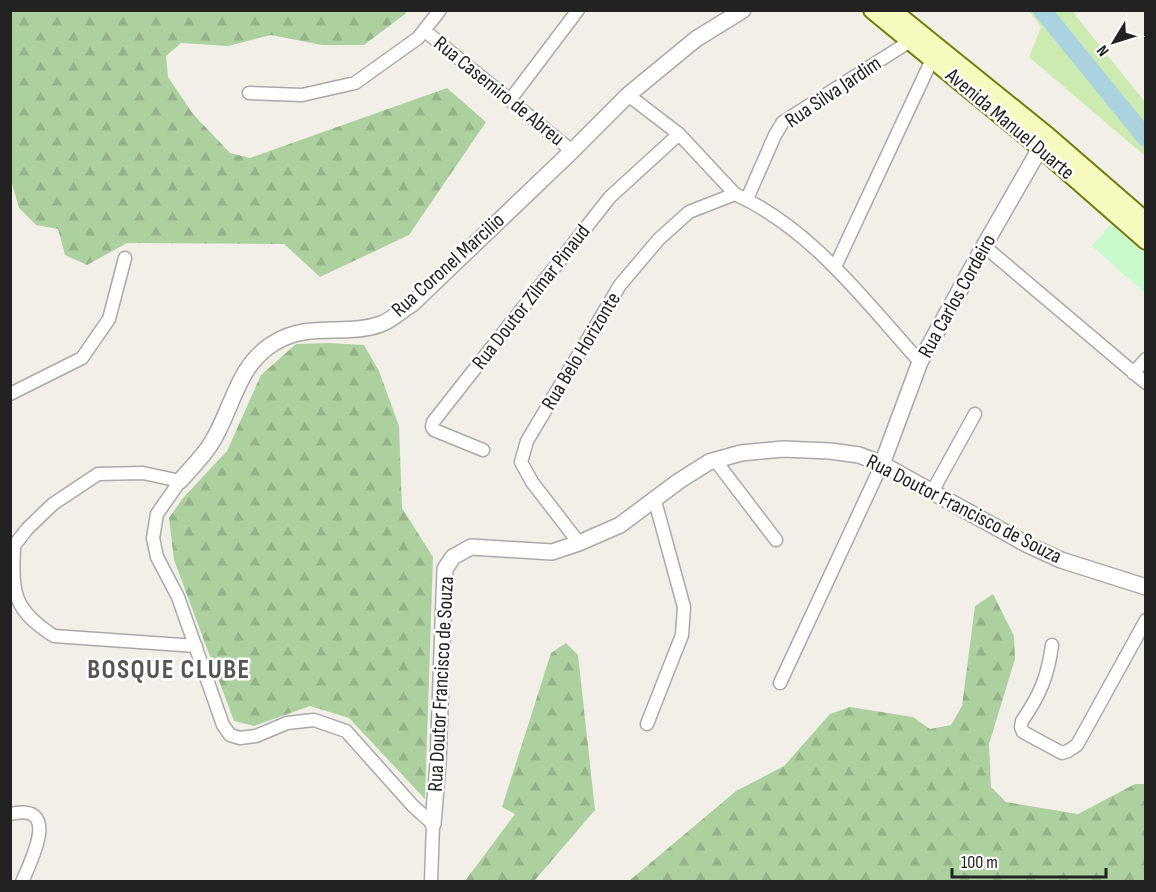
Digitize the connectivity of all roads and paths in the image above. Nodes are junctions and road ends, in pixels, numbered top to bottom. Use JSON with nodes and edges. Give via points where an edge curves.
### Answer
{"nodes":[{"id":1,"x":440,"y":10,"type":"edge"},
{"id":2,"x":578,"y":10,"type":"edge"},
{"id":3,"x":743,"y":10,"type":"edge"},
{"id":4,"x":872,"y":10,"type":"edge"},
{"id":5,"x":892,"y":10,"type":"edge"},
{"id":6,"x":425,"y":31,"type":"junction"},
{"id":7,"x":916,"y":37,"type":"junction"},
{"id":8,"x":935,"y":52,"type":"junction"},
{"id":9,"x":249,"y":93,"type":"dead end"},
{"id":10,"x":628,"y":95,"type":"junction"},
{"id":11,"x":510,"y":100,"type":"junction"},
{"id":12,"x":679,"y":134,"type":"junction"},
{"id":13,"x":1044,"y":142,"type":"junction"},
{"id":14,"x":572,"y":151,"type":"junction"},
{"id":15,"x":735,"y":194,"type":"junction"},
{"id":16,"x":747,"y":199,"type":"junction"},
{"id":17,"x":1146,"y":221,"type":"edge"},
{"id":18,"x":1146,"y":241,"type":"edge"},
{"id":19,"x":984,"y":246,"type":"junction"},
{"id":20,"x":125,"y":258,"type":"dead end"},
{"id":21,"x":836,"y":267,"type":"junction"},
{"id":22,"x":1146,"y":359,"type":"edge"},
{"id":23,"x":920,"y":362,"type":"junction"},
{"id":24,"x":1133,"y":373,"type":"junction"},
{"id":25,"x":1146,"y":383,"type":"edge"},
{"id":26,"x":10,"y":394,"type":"edge"},
{"id":27,"x":975,"y":414,"type":"dead end"},
{"id":28,"x":483,"y":450,"type":"dead end"},
{"id":29,"x":715,"y":460,"type":"junction"},
{"id":30,"x":882,"y":464,"type":"junction"},
{"id":31,"x":180,"y":481,"type":"junction"},
{"id":32,"x":932,"y":492,"type":"junction"},
{"id":33,"x":655,"y":501,"type":"junction"},
{"id":34,"x":776,"y":540,"type":"dead end"},
{"id":35,"x":579,"y":543,"type":"junction"},
{"id":36,"x":12,"y":549,"type":"edge"},
{"id":37,"x":1146,"y":587,"type":"edge"},
{"id":38,"x":1146,"y":620,"type":"edge"},
{"id":39,"x":1052,"y":645,"type":"dead end"},
{"id":40,"x":196,"y":646,"type":"junction"},
{"id":41,"x":780,"y":683,"type":"dead end"},
{"id":42,"x":647,"y":723,"type":"dead end"},
{"id":43,"x":10,"y":814,"type":"edge"},
{"id":44,"x":433,"y":824,"type":"junction"},
{"id":45,"x":22,"y":882,"type":"edge"},
{"id":46,"x":430,"y":882,"type":"edge"}],
"edges":[{"from":1,"to":6,"type":"street"},
{"from":2,"to":11,"type":"street"},
{"from":3,"to":10,"type":"street","name":"Rua Coronel Marcilio","via":[[696,39]]},
{"from":4,"to":7,"type":"main road","name":"Avenida Manuel Duarte"},
{"from":5,"to":7,"type":"main road","name":"Avenida Manuel Duarte"},
{"from":6,"to":9,"type":"street","via":[[355,83],[302,95]]},
{"from":6,"to":11,"type":"street","name":"Rua Casemiro de Abreu"},
{"from":7,"to":8,"type":"main road","name":"Avenida Manuel Duarte"},
{"from":7,"to":16,"type":"street","name":"Rua Silva Jardim","via":[[783,122]]},
{"from":8,"to":13,"type":"main road","name":"Avenida Manuel Duarte"},
{"from":8,"to":21,"type":"street"},
{"from":10,"to":12,"type":"street"},
{"from":10,"to":14,"type":"street","name":"Rua Coronel Marcilio"},
{"from":11,"to":14,"type":"street","name":"Rua Casemiro de Abreu"},
{"from":12,"to":15,"type":"street"},
{"from":12,"to":28,"type":"street","name":"Rua Doutor Zilmar Pinaud","via":[[610,197],[433,422],[434,430]]},
{"from":13,"to":17,"type":"main road","name":"Avenida Manuel Duarte"},
{"from":13,"to":18,"type":"main road","name":"Avenida Manuel Duarte"},
{"from":13,"to":19,"type":"street","name":"Rua Carlos Cordeiro"},
{"from":14,"to":31,"type":"street","name":"Rua Coronel Marcilio","via":[[412,304],[381,324],[348,330],[307,330],[256,355],[212,443]]},
{"from":15,"to":16,"type":"street"},
{"from":15,"to":35,"type":"street","name":"Rua Belo Horizonte","via":[[688,212],[620,285],[527,441],[521,462]]},
{"from":16,"to":21,"type":"street","via":[[792,229]]},
{"from":19,"to":23,"type":"street","name":"Rua Carlos Cordeiro"},
{"from":19,"to":24,"type":"street"},
{"from":20,"to":26,"type":"street","via":[[109,320],[82,358]]},
{"from":21,"to":23,"type":"street"},
{"from":22,"to":24,"type":"street"},
{"from":23,"to":30,"type":"street","name":"Rua Carlos Cordeiro"},
{"from":24,"to":25,"type":"street"},
{"from":27,"to":32,"type":"street"},
{"from":29,"to":30,"type":"street","name":"Rua Doutor Francisco de Souza","via":[[783,449],[849,454]]},
{"from":29,"to":33,"type":"street","name":"Rua Doutor Francisco de Souza"},
{"from":29,"to":34,"type":"street"},
{"from":30,"to":32,"type":"street","name":"Rua Doutor Francisco de Souza"},
{"from":30,"to":41,"type":"street"},
{"from":31,"to":36,"type":"street","via":[[143,473],[98,474],[52,504]]},
{"from":31,"to":40,"type":"street","name":"Rua Coronel Marcilio","via":[[158,514],[153,538],[157,557]]},
{"from":32,"to":37,"type":"street","name":"Rua Doutor Francisco de Souza","via":[[1061,560]]},
{"from":33,"to":35,"type":"street","name":"Rua Doutor Francisco de Souza","via":[[620,525]]},
{"from":33,"to":42,"type":"street","via":[[684,607],[682,635]]},
{"from":35,"to":44,"type":"street","name":"Rua Doutor Francisco de Souza","via":[[552,552],[471,547],[453,557],[445,569]]},
{"from":36,"to":40,"type":"street","via":[[20,606],[34,623],[54,636]]},
{"from":38,"to":39,"type":"street","via":[[1077,745],[1062,753],[1023,732],[1021,727],[1041,691]]},
{"from":40,"to":44,"type":"street","name":"Rua Coronel Marcilio","via":[[230,735],[256,736],[287,723],[314,720],[346,731]]},
{"from":43,"to":45,"type":"street","via":[[30,813],[40,823],[37,844]]},
{"from":44,"to":46,"type":"street","name":"Rua Doutor Francisco de Souza"}]}
